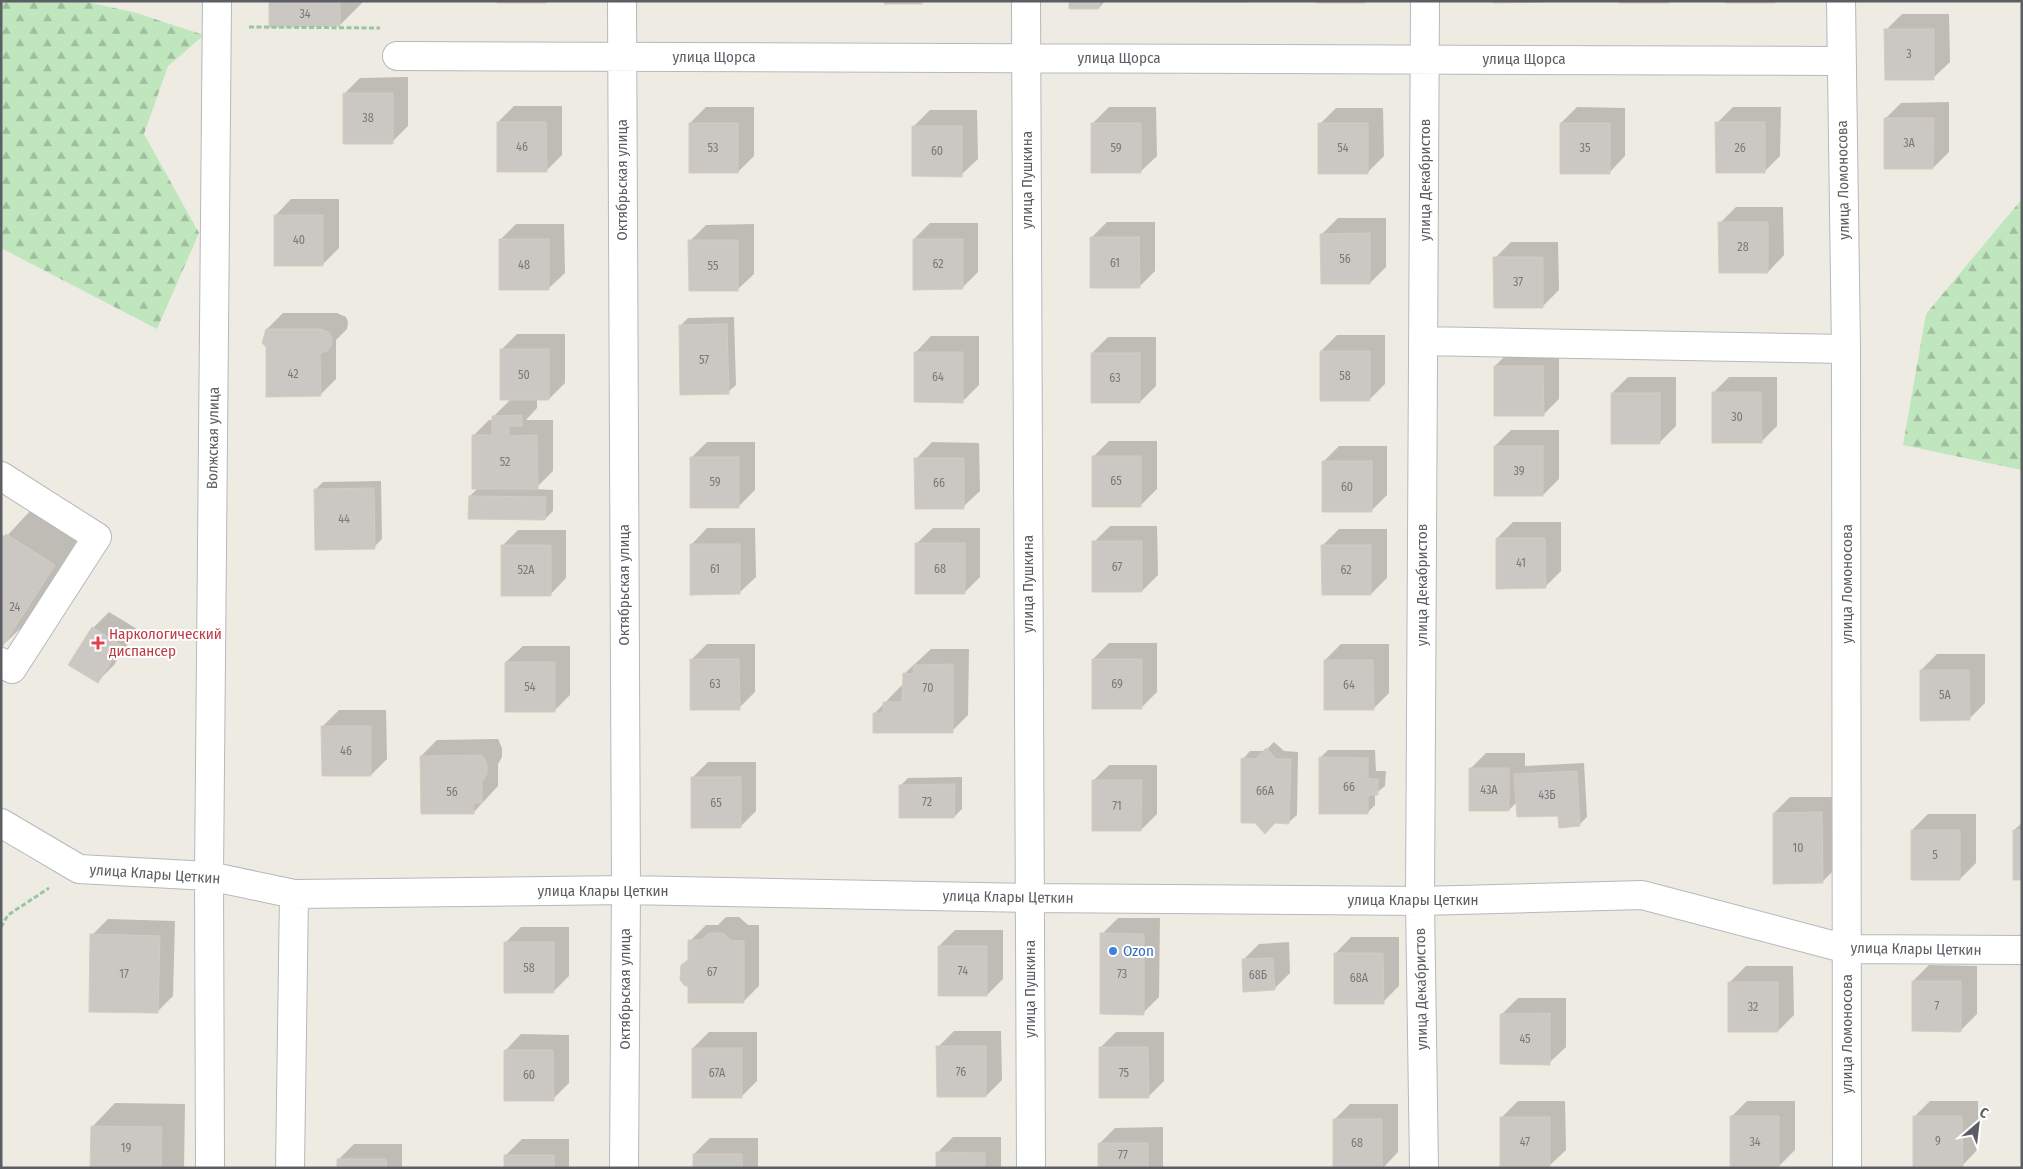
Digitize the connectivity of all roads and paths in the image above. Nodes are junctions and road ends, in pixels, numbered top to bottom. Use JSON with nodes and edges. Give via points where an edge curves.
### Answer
{"nodes":[{"id":1,"x":622,"y":1,"type":"edge"},
{"id":2,"x":1026,"y":1,"type":"edge"},
{"id":3,"x":1425,"y":1,"type":"edge"},
{"id":4,"x":1841,"y":1,"type":"edge"},
{"id":5,"x":217,"y":14,"type":"edge"},
{"id":6,"x":397,"y":56,"type":"joint"},
{"id":7,"x":622,"y":56,"type":"junction"},
{"id":8,"x":1026,"y":58,"type":"junction"},
{"id":9,"x":1426,"y":59,"type":"junction"},
{"id":10,"x":1841,"y":61,"type":"junction"},
{"id":11,"x":1424,"y":341,"type":"junction"},
{"id":12,"x":1846,"y":349,"type":"junction"},
{"id":13,"x":1,"y":476,"type":"edge"},
{"id":14,"x":1,"y":662,"type":"edge"},
{"id":15,"x":1,"y":823,"type":"edge"},
{"id":16,"x":79,"y":869,"type":"junction"},
{"id":17,"x":209,"y":876,"type":"junction"},
{"id":18,"x":626,"y":890,"type":"junction"},
{"id":19,"x":294,"y":894,"type":"junction"},
{"id":20,"x":1030,"y":898,"type":"junction"},
{"id":21,"x":1420,"y":901,"type":"junction"},
{"id":22,"x":1,"y":927,"type":"edge"},
{"id":23,"x":1847,"y":949,"type":"junction"},
{"id":24,"x":2022,"y":950,"type":"edge"},
{"id":25,"x":210,"y":1168,"type":"edge"},
{"id":26,"x":290,"y":1168,"type":"edge"},
{"id":27,"x":624,"y":1168,"type":"edge"},
{"id":28,"x":1031,"y":1168,"type":"edge"},
{"id":29,"x":1424,"y":1168,"type":"edge"},
{"id":30,"x":1847,"y":1168,"type":"edge"}],
"edges":[{"from":1,"to":7,"type":"street","name":"Октябрьская улица"},
{"from":2,"to":8,"type":"street","name":"улица Пушкина"},
{"from":3,"to":9,"type":"street","name":"улица Декабристов"},
{"from":4,"to":10,"type":"street","name":"улица Ломоносова"},
{"from":5,"to":6,"type":"path","via":[[396,28]]},
{"from":5,"to":17,"type":"street","name":"Волжская улица"},
{"from":6,"to":7,"type":"street","name":"улица Щорса"},
{"from":7,"to":8,"type":"street","name":"улица Щорса"},
{"from":7,"to":18,"type":"street","name":"Октябрьская улица"},
{"from":8,"to":9,"type":"street","name":"улица Щорса"},
{"from":8,"to":20,"type":"street","name":"улица Пушкина"},
{"from":9,"to":10,"type":"street","name":"улица Щорса"},
{"from":9,"to":11,"type":"street","name":"улица Декабристов"},
{"from":10,"to":12,"type":"street","name":"улица Ломоносова"},
{"from":11,"to":12,"type":"street"},
{"from":11,"to":21,"type":"street","name":"улица Декабристов"},
{"from":12,"to":23,"type":"street","name":"улица Ломоносова"},
{"from":13,"to":14,"type":"street","via":[[97,537],[12,669]]},
{"from":15,"to":16,"type":"street","name":"улица Клары Цеткин"},
{"from":16,"to":17,"type":"street","name":"улица Клары Цеткин"},
{"from":16,"to":22,"type":"path","via":[[8,915]]},
{"from":17,"to":19,"type":"street","name":"улица Клары Цеткин"},
{"from":17,"to":25,"type":"street","name":"Волжская улица"},
{"from":18,"to":19,"type":"street","name":"улица Клары Цеткин"},
{"from":18,"to":20,"type":"street","name":"улица Клары Цеткин"},
{"from":18,"to":27,"type":"street","name":"Октябрьская улица"},
{"from":19,"to":26,"type":"street"},
{"from":20,"to":21,"type":"street","name":"улица Клары Цеткин"},
{"from":20,"to":28,"type":"street","name":"улица Пушкина"},
{"from":21,"to":23,"type":"street","name":"улица Клары Цеткин","via":[[1642,895]]},
{"from":21,"to":29,"type":"street","name":"улица Декабристов"},
{"from":23,"to":24,"type":"street","name":"улица Клары Цеткин"},
{"from":23,"to":30,"type":"street","name":"улица Ломоносова"}]}
